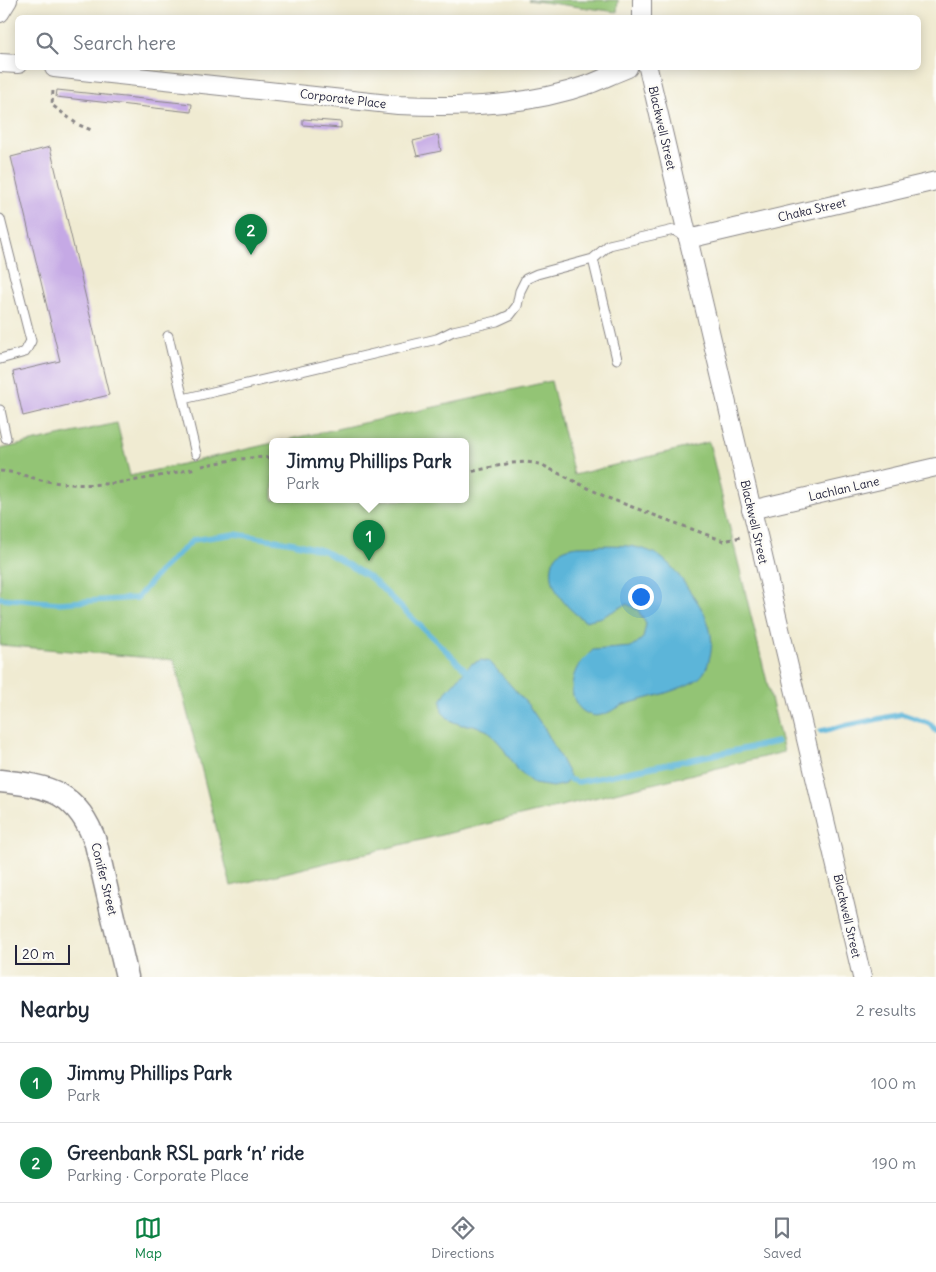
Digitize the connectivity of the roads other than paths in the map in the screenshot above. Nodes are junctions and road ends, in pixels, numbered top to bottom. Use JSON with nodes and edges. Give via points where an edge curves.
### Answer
{"nodes":[{"id":1,"x":8,"y":0,"type":"edge"},
{"id":2,"x":642,"y":0,"type":"edge"},
{"id":3,"x":0,"y":13,"type":"edge"},
{"id":4,"x":642,"y":15,"type":"edge"},
{"id":5,"x":0,"y":63,"type":"edge"},
{"id":6,"x":15,"y":64,"type":"edge"},
{"id":7,"x":73,"y":70,"type":"edge"},
{"id":8,"x":623,"y":70,"type":"edge"},
{"id":9,"x":648,"y":70,"type":"edge"},
{"id":10,"x":936,"y":181,"type":"edge"},
{"id":11,"x":0,"y":219,"type":"edge"},
{"id":12,"x":688,"y":239,"type":"junction"},
{"id":13,"x":593,"y":260,"type":"junction"},
{"id":14,"x":168,"y":336,"type":"dead end"},
{"id":15,"x":0,"y":359,"type":"edge"},
{"id":16,"x":617,"y":359,"type":"dead end"},
{"id":17,"x":183,"y":399,"type":"junction"},
{"id":18,"x":0,"y":410,"type":"edge"},
{"id":19,"x":6,"y":438,"type":"dead end"},
{"id":20,"x":196,"y":454,"type":"dead end"},
{"id":21,"x":936,"y":467,"type":"edge"},
{"id":22,"x":751,"y":510,"type":"junction"},
{"id":23,"x":0,"y":781,"type":"edge"},
{"id":24,"x":128,"y":977,"type":"edge"},
{"id":25,"x":862,"y":977,"type":"edge"}],
"edges":[{"from":1,"to":3,"type":"street"},
{"from":2,"to":4,"type":"street"},
{"from":5,"to":6,"type":"street"},
{"from":7,"to":8,"type":"street","name":"Corporate Place","via":[[398,105],[447,107],[548,96]]},
{"from":9,"to":12,"type":"street","name":"Blackwell Street"},
{"from":10,"to":12,"type":"street","name":"Chaka Street"},
{"from":11,"to":15,"type":"lane","via":[[31,341],[25,352]]},
{"from":12,"to":13,"type":"lane","via":[[674,230],[609,244]]},
{"from":12,"to":22,"type":"street","name":"Blackwell Street"},
{"from":13,"to":16,"type":"lane"},
{"from":13,"to":17,"type":"lane","via":[[526,279],[517,306],[510,315],[497,321],[454,331],[437,339]]},
{"from":14,"to":17,"type":"lane"},
{"from":17,"to":20,"type":"lane"},
{"from":18,"to":19,"type":"lane"},
{"from":21,"to":22,"type":"street","name":"Lachlan Lane"},
{"from":22,"to":25,"type":"street","name":"Blackwell Street"},
{"from":23,"to":24,"type":"street","name":"Conifer Street","via":[[54,790],[68,800],[86,821],[96,844]]}]}
